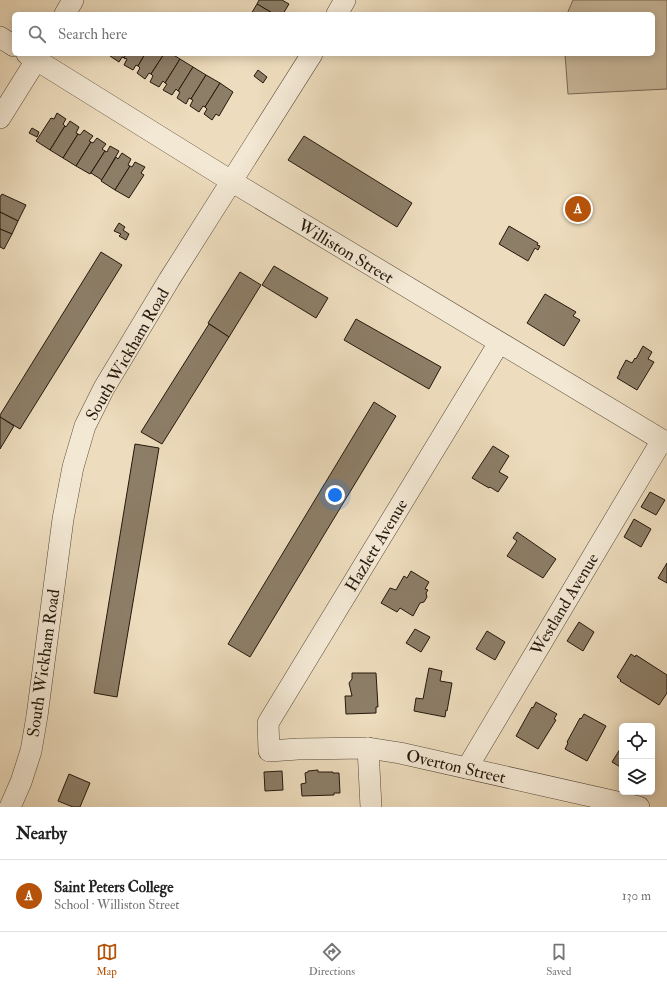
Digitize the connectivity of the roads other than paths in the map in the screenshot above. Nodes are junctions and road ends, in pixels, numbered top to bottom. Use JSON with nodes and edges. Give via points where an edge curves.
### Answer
{"nodes":[{"id":1,"x":73,"y":0,"type":"edge"},
{"id":2,"x":345,"y":0,"type":"edge"},
{"id":3,"x":66,"y":12,"type":"edge"},
{"id":4,"x":338,"y":12,"type":"edge"},
{"id":5,"x":0,"y":37,"type":"edge"},
{"id":6,"x":12,"y":45,"type":"edge"},
{"id":7,"x":35,"y":56,"type":"edge"},
{"id":8,"x":311,"y":56,"type":"edge"},
{"id":9,"x":0,"y":118,"type":"edge"},
{"id":10,"x":231,"y":181,"type":"junction"},
{"id":11,"x":499,"y":343,"type":"junction"},
{"id":12,"x":665,"y":442,"type":"edge"},
{"id":13,"x":368,"y":748,"type":"junction"},
{"id":14,"x":269,"y":751,"type":"joint"},
{"id":15,"x":467,"y":768,"type":"junction"},
{"id":16,"x":10,"y":807,"type":"edge"},
{"id":17,"x":371,"y":807,"type":"edge"},
{"id":18,"x":639,"y":807,"type":"edge"}],
"edges":[{"from":1,"to":3,"type":"street"},
{"from":2,"to":4,"type":"street"},
{"from":5,"to":6,"type":"street"},
{"from":7,"to":9,"type":"street"},
{"from":7,"to":10,"type":"street","name":"Williston Street"},
{"from":8,"to":10,"type":"street","name":"South Wickham Road"},
{"from":10,"to":11,"type":"street","name":"Williston Street"},
{"from":10,"to":16,"type":"street","name":"South Wickham Road","via":[[104,388],[86,426],[73,468],[64,519],[31,751]]},
{"from":11,"to":12,"type":"street","name":"Williston Street"},
{"from":11,"to":14,"type":"street","name":"Hazlett Avenue","via":[[268,723]]},
{"from":12,"to":15,"type":"street","name":"Westland Avenue"},
{"from":13,"to":14,"type":"street","name":"Overton Street"},
{"from":13,"to":15,"type":"street","name":"Overton Street"},
{"from":13,"to":17,"type":"street"},
{"from":15,"to":18,"type":"street","name":"Overton Street"}]}
